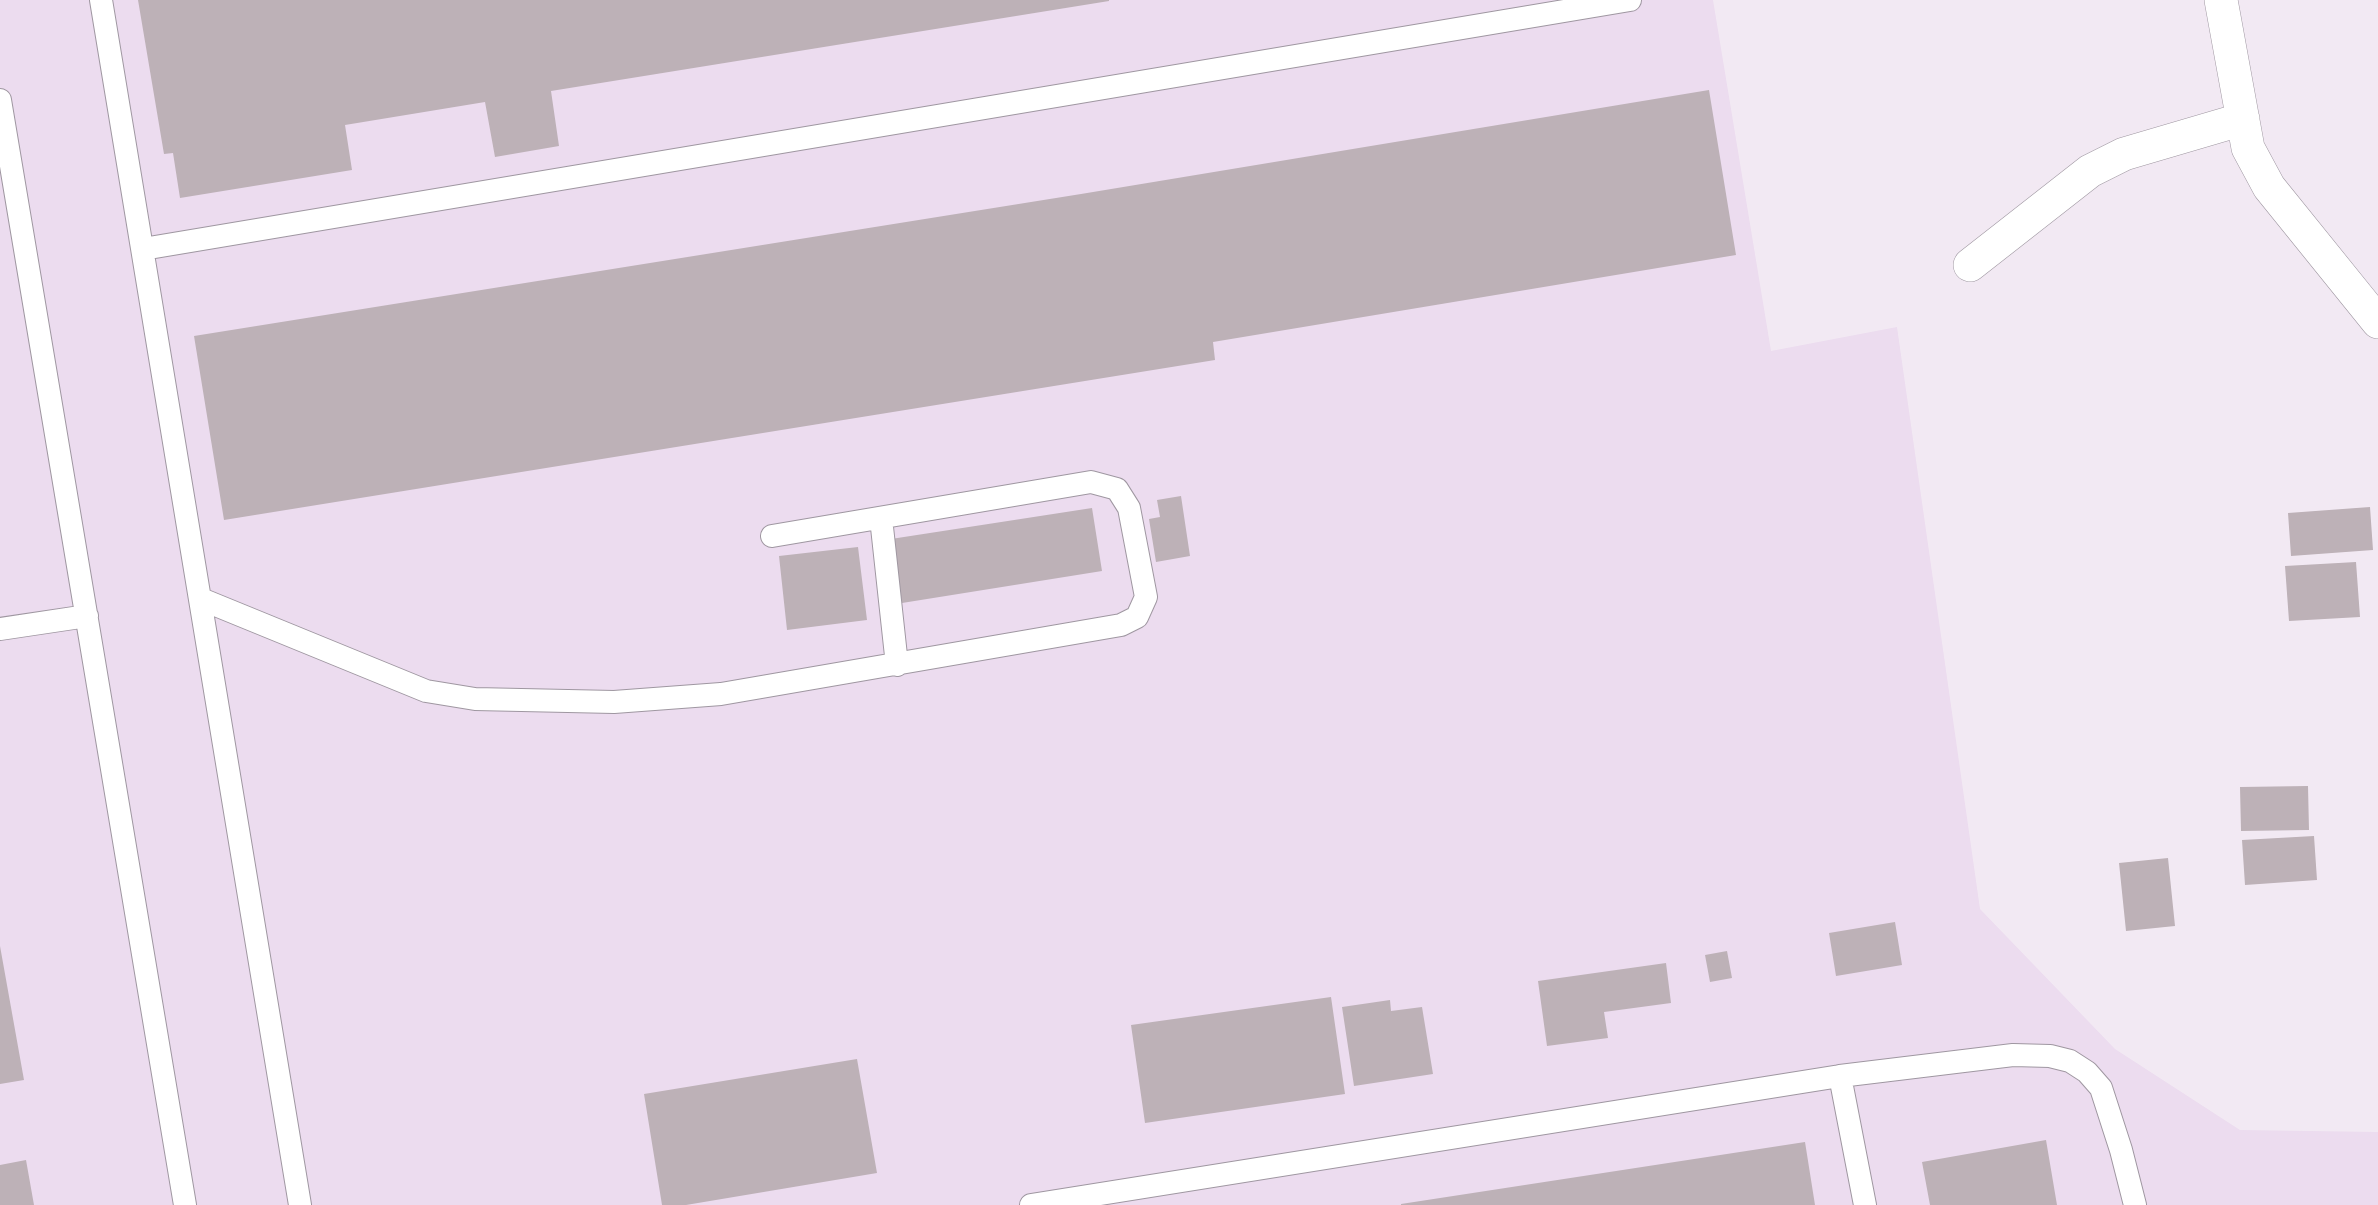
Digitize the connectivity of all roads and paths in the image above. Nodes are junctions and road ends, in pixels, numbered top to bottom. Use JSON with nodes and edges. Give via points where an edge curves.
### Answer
{"nodes":[{"id":1,"x":101,"y":0,"type":"edge"},
{"id":2,"x":1630,"y":0,"type":"edge"},
{"id":3,"x":2221,"y":0,"type":"edge"},
{"id":4,"x":0,"y":100,"type":"edge"},
{"id":5,"x":2243,"y":119,"type":"junction"},
{"id":6,"x":142,"y":249,"type":"junction"},
{"id":7,"x":1970,"y":266,"type":"dead end"},
{"id":8,"x":2378,"y":322,"type":"edge"},
{"id":9,"x":881,"y":518,"type":"junction"},
{"id":10,"x":772,"y":536,"type":"dead end"},
{"id":11,"x":201,"y":599,"type":"junction"},
{"id":12,"x":87,"y":616,"type":"junction"},
{"id":13,"x":0,"y":629,"type":"edge"},
{"id":14,"x":897,"y":665,"type":"junction"},
{"id":15,"x":1840,"y":1076,"type":"junction"},
{"id":16,"x":185,"y":1205,"type":"edge"},
{"id":17,"x":300,"y":1205,"type":"edge"},
{"id":18,"x":1031,"y":1205,"type":"edge"},
{"id":19,"x":1865,"y":1205,"type":"edge"},
{"id":20,"x":2135,"y":1205,"type":"edge"}],
"edges":[{"from":1,"to":6,"type":"lane"},
{"from":2,"to":6,"type":"lane"},
{"from":3,"to":5,"type":"street"},
{"from":4,"to":12,"type":"lane"},
{"from":5,"to":7,"type":"street","via":[[2124,154],[2090,171]]},
{"from":5,"to":8,"type":"street","via":[[2248,148],[2269,187]]},
{"from":6,"to":11,"type":"lane"},
{"from":9,"to":10,"type":"lane"},
{"from":9,"to":14,"type":"lane"},
{"from":9,"to":14,"type":"lane","via":[[1091,482],[1117,489],[1129,508],[1146,597],[1137,617],[1121,625]]},
{"from":11,"to":14,"type":"lane","via":[[426,692],[475,699],[614,702],[722,694]]},
{"from":11,"to":17,"type":"lane"},
{"from":12,"to":13,"type":"lane"},
{"from":12,"to":16,"type":"lane"},
{"from":15,"to":18,"type":"lane"},
{"from":15,"to":19,"type":"lane"},
{"from":15,"to":20,"type":"lane","via":[[2013,1055],[2070,1061],[2101,1088]]}]}
